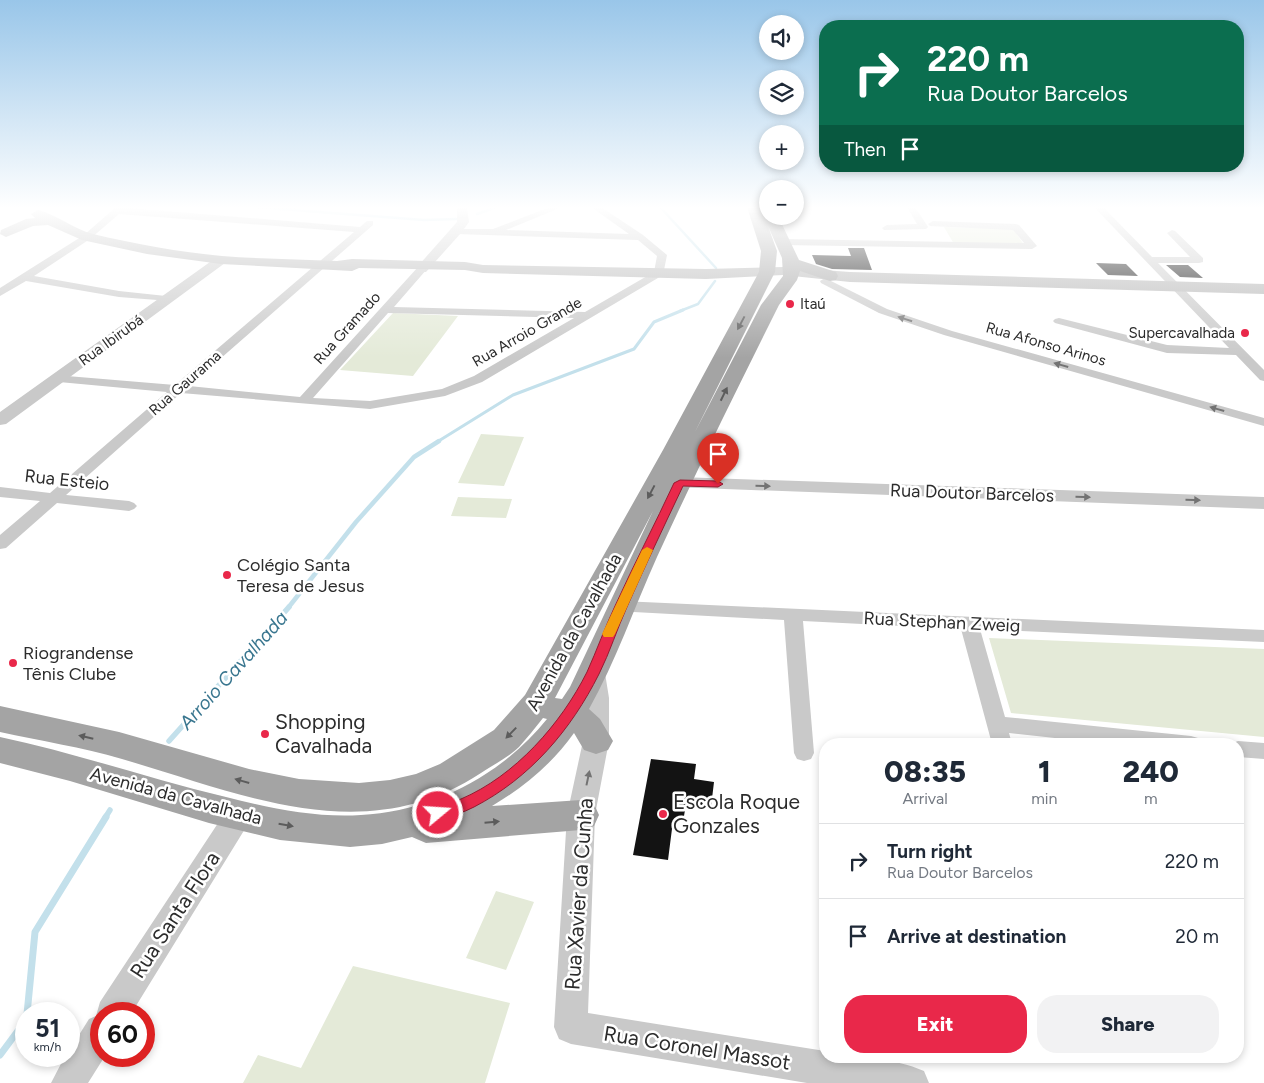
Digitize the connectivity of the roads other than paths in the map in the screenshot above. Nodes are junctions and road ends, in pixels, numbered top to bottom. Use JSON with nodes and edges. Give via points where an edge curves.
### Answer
{"nodes":[{"id":1,"x":55,"y":258,"type":"edge"},
{"id":2,"x":203,"y":258,"type":"edge"},
{"id":3,"x":336,"y":258,"type":"edge"},
{"id":4,"x":433,"y":258,"type":"edge"},
{"id":5,"x":662,"y":258,"type":"edge"},
{"id":6,"x":768,"y":258,"type":"edge"},
{"id":7,"x":787,"y":258,"type":"edge"},
{"id":8,"x":1148,"y":258,"type":"edge"},
{"id":9,"x":1197,"y":258,"type":"edge"},
{"id":10,"x":221,"y":260,"type":"junction"},
{"id":11,"x":1150,"y":260,"type":"junction"},
{"id":12,"x":329,"y":265,"type":"junction"},
{"id":13,"x":424,"y":267,"type":"junction"},
{"id":14,"x":791,"y":272,"type":"junction"},
{"id":15,"x":660,"y":273,"type":"junction"},
{"id":16,"x":765,"y":276,"type":"junction"},
{"id":17,"x":24,"y":277,"type":"junction"},
{"id":18,"x":827,"y":279,"type":"junction"},
{"id":19,"x":1175,"y":286,"type":"junction"},
{"id":20,"x":1259,"y":288,"type":"edge"},
{"id":21,"x":0,"y":293,"type":"edge"},
{"id":22,"x":166,"y":299,"type":"junction"},
{"id":23,"x":386,"y":310,"type":"junction"},
{"id":24,"x":588,"y":315,"type":"junction"},
{"id":25,"x":1059,"y":321,"type":"dead end"},
{"id":26,"x":1240,"y":352,"type":"junction"},
{"id":27,"x":1264,"y":377,"type":"edge"},
{"id":28,"x":59,"y":378,"type":"junction"},
{"id":29,"x":177,"y":389,"type":"junction"},
{"id":30,"x":303,"y":401,"type":"junction"},
{"id":31,"x":0,"y":420,"type":"edge"},
{"id":32,"x":1264,"y":422,"type":"edge"},
{"id":33,"x":674,"y":450,"type":"junction"},
{"id":34,"x":680,"y":483,"type":"junction"},
{"id":35,"x":0,"y":492,"type":"edge"},
{"id":36,"x":53,"y":498,"type":"junction"},
{"id":37,"x":1264,"y":503,"type":"edge"},
{"id":38,"x":129,"y":506,"type":"dead end"},
{"id":39,"x":0,"y":544,"type":"edge"},
{"id":40,"x":621,"y":606,"type":"junction"},
{"id":41,"x":793,"y":615,"type":"junction"},
{"id":42,"x":968,"y":624,"type":"junction"},
{"id":43,"x":1264,"y":636,"type":"edge"},
{"id":44,"x":593,"y":673,"type":"junction"},
{"id":45,"x":536,"y":704,"type":"junction"},
{"id":46,"x":569,"y":714,"type":"junction"},
{"id":47,"x":0,"y":719,"type":"edge"},
{"id":48,"x":996,"y":724,"type":"junction"},
{"id":49,"x":1000,"y":738,"type":"edge"},
{"id":50,"x":1132,"y":738,"type":"edge"},
{"id":51,"x":596,"y":741,"type":"junction"},
{"id":52,"x":1244,"y":749,"type":"edge"},
{"id":53,"x":0,"y":750,"type":"edge"},
{"id":54,"x":1264,"y":751,"type":"edge"},
{"id":55,"x":804,"y":753,"type":"dead end"},
{"id":56,"x":366,"y":814,"type":"junction"},
{"id":57,"x":581,"y":815,"type":"junction"},
{"id":58,"x":238,"y":816,"type":"junction"},
{"id":59,"x":120,"y":1002,"type":"edge"},
{"id":60,"x":572,"y":1027,"type":"joint"},
{"id":61,"x":90,"y":1048,"type":"edge"},
{"id":62,"x":68,"y":1083,"type":"edge"},
{"id":63,"x":912,"y":1083,"type":"edge"}],
"edges":[{"from":1,"to":17,"type":"street"},
{"from":2,"to":10,"type":"main road"},
{"from":3,"to":12,"type":"street","name":"Rua Gaurama"},
{"from":4,"to":13,"type":"street","name":"Rua Gramado"},
{"from":5,"to":15,"type":"street"},
{"from":6,"to":16,"type":"main road","name":"Avenida da Cavalhada"},
{"from":7,"to":14,"type":"main road"},
{"from":8,"to":11,"type":"street"},
{"from":9,"to":11,"type":"street","via":[[1199,260]]},
{"from":10,"to":12,"type":"main road"},
{"from":10,"to":22,"type":"street","name":"Rua Ibirubá"},
{"from":11,"to":19,"type":"street"},
{"from":12,"to":13,"type":"main road"},
{"from":12,"to":29,"type":"street","name":"Rua Gaurama"},
{"from":13,"to":15,"type":"main road"},
{"from":13,"to":23,"type":"street","name":"Rua Gramado"},
{"from":14,"to":16,"type":"main road"},
{"from":14,"to":18,"type":"main road"},
{"from":34,"to":14,"type":"main road","name":"Avenida da Cavalhada","one_way":true,"via":[[775,296]]},
{"from":15,"to":16,"type":"main road"},
{"from":15,"to":24,"type":"street","name":"Rua Arroio Grande"},
{"from":16,"to":33,"type":"main road","name":"Avenida da Cavalhada","one_way":true},
{"from":17,"to":21,"type":"street"},
{"from":17,"to":22,"type":"street"},
{"from":18,"to":19,"type":"main road"},
{"from":32,"to":18,"type":"street","name":"Rua Afonso Arinos","one_way":true,"via":[[948,333],[883,311]]},
{"from":19,"to":20,"type":"main road"},
{"from":19,"to":26,"type":"street"},
{"from":22,"to":28,"type":"street","name":"Rua Ibirubá"},
{"from":23,"to":24,"type":"street"},
{"from":23,"to":30,"type":"street","name":"Rua Gramado"},
{"from":24,"to":30,"type":"street","name":"Rua Arroio Grande","via":[[478,380],[445,392],[370,405]]},
{"from":25,"to":26,"type":"street","via":[[1166,349]]},
{"from":26,"to":27,"type":"street"},
{"from":28,"to":29,"type":"street","name":"Rua Arroio Grande"},
{"from":28,"to":31,"type":"street","name":"Rua Ibirubá"},
{"from":29,"to":30,"type":"street","name":"Rua Arroio Grande"},
{"from":29,"to":36,"type":"street","name":"Rua Gaurama"},
{"from":33,"to":34,"type":"main road","via":[[671,477]]},
{"from":33,"to":45,"type":"main road","name":"Avenida da Cavalhada","one_way":true},
{"from":34,"to":37,"type":"street","name":"Rua Doutor Barcelos","one_way":true},
{"from":34,"to":40,"type":"main road","name":"Avenida da Cavalhada"},
{"from":35,"to":36,"type":"street","name":"Rua Esteio"},
{"from":36,"to":38,"type":"street","name":"Rua Esteio"},
{"from":36,"to":39,"type":"street","name":"Rua Gaurama"},
{"from":40,"to":41,"type":"street","name":"Rua Stephan Zweig"},
{"from":40,"to":44,"type":"main road","name":"Avenida da Cavalhada"},
{"from":41,"to":42,"type":"street","name":"Rua Stephan Zweig"},
{"from":41,"to":55,"type":"street"},
{"from":42,"to":43,"type":"street","name":"Rua Stephan Zweig"},
{"from":42,"to":48,"type":"street"},
{"from":44,"to":46,"type":"main road","name":"Avenida da Cavalhada"},
{"from":44,"to":51,"type":"street","name":"Rua Xavier da Cunha","via":[[597,698]]},
{"from":45,"to":46,"type":"main road"},
{"from":45,"to":56,"type":"main road","name":"Avenida da Cavalhada","one_way":true,"via":[[506,740],[452,774],[390,795]]},
{"from":46,"to":51,"type":"main road","via":[[586,722]]},
{"from":46,"to":56,"type":"main road","name":"Avenida da Cavalhada","via":[[523,766],[466,804],[424,818]]},
{"from":56,"to":47,"type":"main road","name":"Avenida da Cavalhada","one_way":true,"via":[[119,745]]},
{"from":48,"to":49,"type":"street"},
{"from":48,"to":50,"type":"street"},
{"from":57,"to":51,"type":"street","name":"Rua Xavier da Cunha","one_way":true},
{"from":52,"to":54,"type":"street"},
{"from":53,"to":58,"type":"main road","name":"Avenida da Cavalhada","via":[[37,757]]},
{"from":56,"to":57,"type":"main road","one_way":true},
{"from":56,"to":58,"type":"main road","name":"Avenida da Cavalhada","via":[[315,830]]},
{"from":57,"to":60,"type":"street","name":"Rua Xavier da Cunha"},
{"from":58,"to":59,"type":"street","name":"Rua Santa Flora"},
{"from":60,"to":63,"type":"street","name":"Rua Coronel Massot"},
{"from":61,"to":62,"type":"street"}]}
